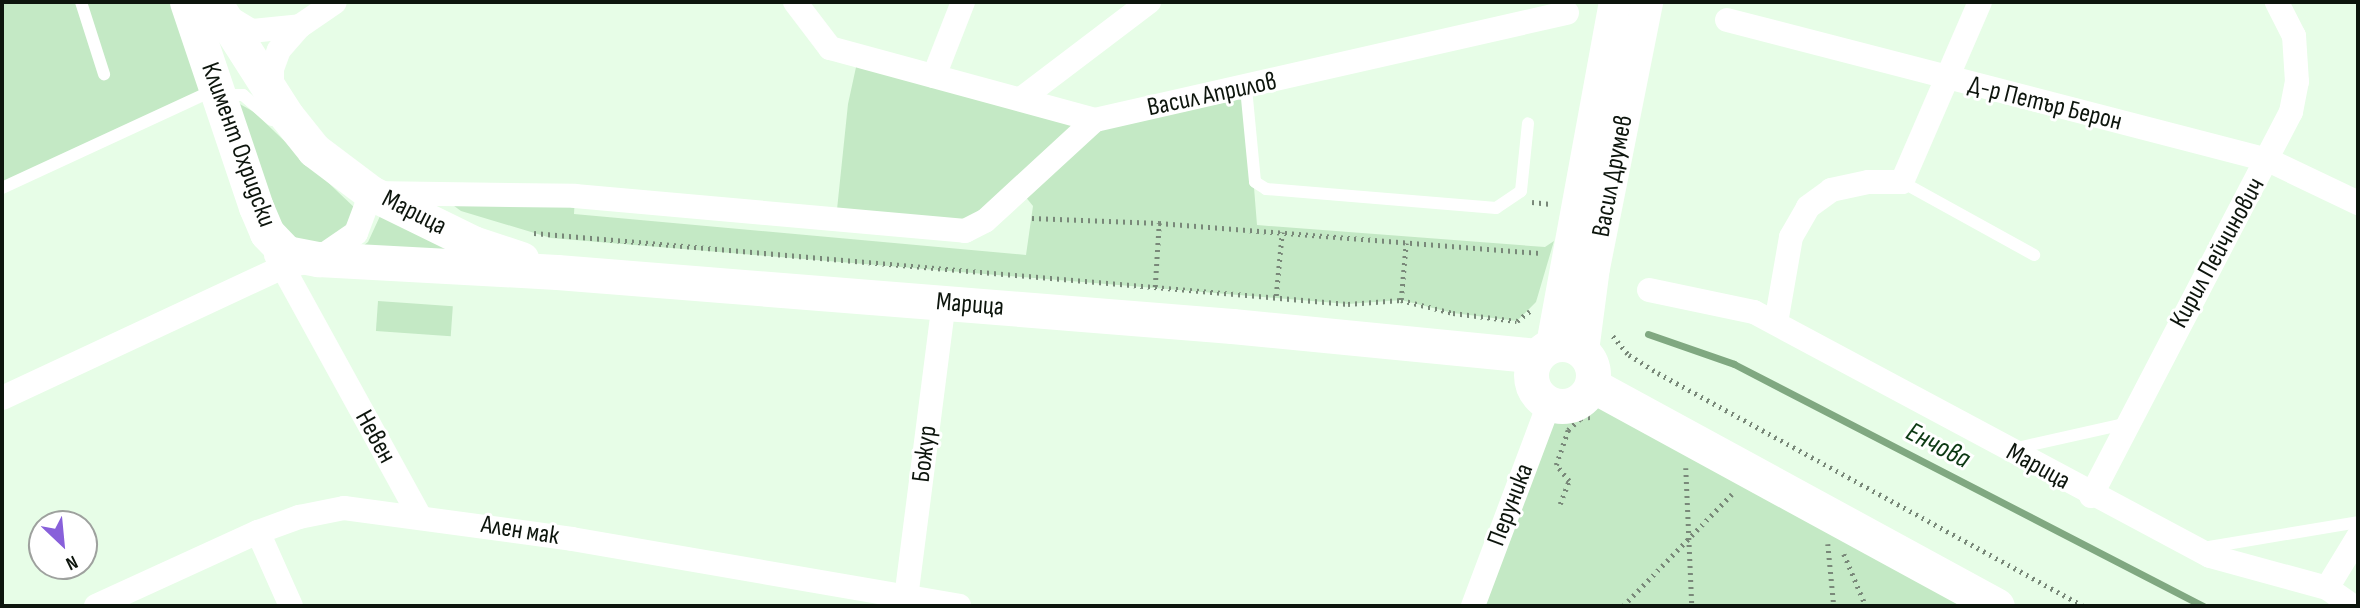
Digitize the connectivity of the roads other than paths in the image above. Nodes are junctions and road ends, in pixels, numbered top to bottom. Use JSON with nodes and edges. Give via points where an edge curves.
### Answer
{"nodes":[{"id":1,"x":81,"y":2,"type":"edge"},
{"id":2,"x":187,"y":2,"type":"edge"},
{"id":3,"x":335,"y":2,"type":"edge"},
{"id":4,"x":794,"y":2,"type":"edge"},
{"id":5,"x":963,"y":2,"type":"edge"},
{"id":6,"x":1149,"y":2,"type":"edge"},
{"id":7,"x":1615,"y":2,"type":"edge"},
{"id":8,"x":1647,"y":2,"type":"edge"},
{"id":9,"x":1980,"y":2,"type":"edge"},
{"id":10,"x":2277,"y":2,"type":"edge"},
{"id":11,"x":219,"y":8,"type":"edge"},
{"id":12,"x":1567,"y":13,"type":"dead end"},
{"id":13,"x":1727,"y":20,"type":"dead end"},
{"id":14,"x":300,"y":26,"type":"junction"},
{"id":15,"x":104,"y":74,"type":"dead end"},
{"id":16,"x":934,"y":76,"type":"junction"},
{"id":17,"x":1947,"y":80,"type":"junction"},
{"id":18,"x":1245,"y":88,"type":"junction"},
{"id":19,"x":272,"y":93,"type":"junction"},
{"id":20,"x":220,"y":94,"type":"junction"},
{"id":21,"x":1021,"y":99,"type":"junction"},
{"id":22,"x":1095,"y":120,"type":"junction"},
{"id":23,"x":1528,"y":123,"type":"dead end"},
{"id":24,"x":314,"y":150,"type":"junction"},
{"id":25,"x":2268,"y":160,"type":"junction"},
{"id":26,"x":1902,"y":182,"type":"junction"},
{"id":27,"x":2,"y":188,"type":"edge"},
{"id":28,"x":371,"y":193,"type":"junction"},
{"id":29,"x":2358,"y":203,"type":"edge"},
{"id":30,"x":267,"y":233,"type":"junction"},
{"id":31,"x":2034,"y":255,"type":"dead end"},
{"id":32,"x":318,"y":259,"type":"junction"},
{"id":33,"x":281,"y":268,"type":"junction"},
{"id":34,"x":557,"y":272,"type":"junction"},
{"id":35,"x":1649,"y":290,"type":"dead end"},
{"id":36,"x":944,"y":302,"type":"junction"},
{"id":37,"x":1776,"y":323,"type":"junction"},
{"id":38,"x":1550,"y":366,"type":"junction"},
{"id":39,"x":2,"y":398,"type":"edge"},
{"id":40,"x":1597,"y":401,"type":"junction"},
{"id":41,"x":2129,"y":423,"type":"junction"},
{"id":42,"x":2007,"y":450,"type":"junction"},
{"id":43,"x":2091,"y":496,"type":"junction"},
{"id":44,"x":419,"y":515,"type":"junction"},
{"id":45,"x":2358,"y":522,"type":"edge"},
{"id":46,"x":258,"y":532,"type":"junction"},
{"id":47,"x":2358,"y":537,"type":"edge"},
{"id":48,"x":2197,"y":549,"type":"junction"},
{"id":49,"x":2327,"y":588,"type":"junction"},
{"id":50,"x":906,"y":601,"type":"edge"},
{"id":51,"x":96,"y":606,"type":"edge"},
{"id":52,"x":291,"y":606,"type":"edge"},
{"id":53,"x":960,"y":606,"type":"edge"},
{"id":54,"x":1473,"y":606,"type":"edge"},
{"id":55,"x":1997,"y":606,"type":"edge"},
{"id":56,"x":2353,"y":606,"type":"edge"}],
"edges":[{"from":1,"to":15,"type":"lane"},
{"from":2,"to":20,"type":"main road","name":"Климент Охридски"},
{"from":3,"to":14,"type":"street"},
{"from":4,"to":16,"type":"street","name":"Васил Априлов","via":[[830,48]]},
{"from":5,"to":16,"type":"street"},
{"from":6,"to":21,"type":"street"},
{"from":7,"to":38,"type":"street","name":"Васил Друмев"},
{"from":8,"to":38,"type":"street","name":"Васил Друмев","via":[[1594,268]]},
{"from":9,"to":17,"type":"street"},
{"from":10,"to":25,"type":"street","name":"Кирил Пейчинович","via":[[2294,36],[2298,82],[2291,112]]},
{"from":11,"to":14,"type":"street","via":[[252,31]]},
{"from":11,"to":19,"type":"main road","name":"Климент Охридски"},
{"from":12,"to":18,"type":"street","name":"Васил Априлов"},
{"from":13,"to":17,"type":"street","name":"Д-р Петър Берон"},
{"from":14,"to":19,"type":"street","via":[[279,50],[272,69]]},
{"from":16,"to":21,"type":"street","name":"Васил Априлов"},
{"from":17,"to":25,"type":"street","name":"Д-р Петър Берон"},
{"from":17,"to":26,"type":"street"},
{"from":18,"to":22,"type":"street","name":"Васил Априлов"},
{"from":18,"to":23,"type":"lane","via":[[1255,182],[1266,189],[1496,208],[1521,191]]},
{"from":19,"to":24,"type":"main road","name":"Климент Охридски"},
{"from":20,"to":24,"type":"lane","via":[[243,95]]},
{"from":20,"to":27,"type":"lane","via":[[175,105]]},
{"from":20,"to":30,"type":"main road","name":"Климент Охридски"},
{"from":21,"to":22,"type":"street","name":"Васил Априлов"},
{"from":22,"to":28,"type":"street","name":"Марица","via":[[985,221],[965,231],[575,196]]},
{"from":24,"to":28,"type":"main road","name":"Климент Охридски"},
{"from":25,"to":29,"type":"street","name":"Д-р Петър Берон"},
{"from":25,"to":41,"type":"street","name":"Кирил Пейчинович"},
{"from":26,"to":31,"type":"lane"},
{"from":26,"to":37,"type":"street","via":[[1868,182],[1831,190],[1808,207],[1791,237]]},
{"from":28,"to":32,"type":"street","via":[[356,233]]},
{"from":28,"to":34,"type":"main road","name":"Марица","via":[[473,243]]},
{"from":30,"to":32,"type":"main road","name":"Климент Охридски","via":[[286,253]]},
{"from":30,"to":33,"type":"street","name":"Невен"},
{"from":32,"to":33,"type":"street","name":"Марица"},
{"from":32,"to":34,"type":"main road","name":"Марица"},
{"from":33,"to":39,"type":"street","name":"Марица"},
{"from":33,"to":44,"type":"street","name":"Невен"},
{"from":34,"to":36,"type":"main road","name":"Марица"},
{"from":35,"to":37,"type":"street","name":"Марица","via":[[1754,312]]},
{"from":36,"to":38,"type":"main road","name":"Марица","via":[[1382,340]]},
{"from":36,"to":50,"type":"street","name":"Божур"},
{"from":37,"to":42,"type":"street","name":"Марица"},
{"from":38,"to":40,"type":"main road","name":"Марица","via":[[1575,404]]},
{"from":38,"to":40,"type":"main road","via":[[1592,367]]},
{"from":38,"to":54,"type":"street","name":"Перуника"},
{"from":40,"to":55,"type":"main road"},
{"from":41,"to":42,"type":"lane"},
{"from":41,"to":43,"type":"street","name":"Кирил Пейчинович"},
{"from":42,"to":43,"type":"street","name":"Марица"},
{"from":43,"to":48,"type":"street","name":"Марица"},
{"from":44,"to":46,"type":"street","name":"Ален мак","via":[[344,508]]},
{"from":44,"to":50,"type":"street","name":"Ален мак"},
{"from":45,"to":48,"type":"lane"},
{"from":46,"to":51,"type":"street","name":"Ален мак"},
{"from":46,"to":52,"type":"street"},
{"from":47,"to":49,"type":"street"},
{"from":48,"to":49,"type":"street","name":"Марица"},
{"from":49,"to":56,"type":"street","name":"Марица"},
{"from":50,"to":53,"type":"street","name":"Ален мак"}]}
